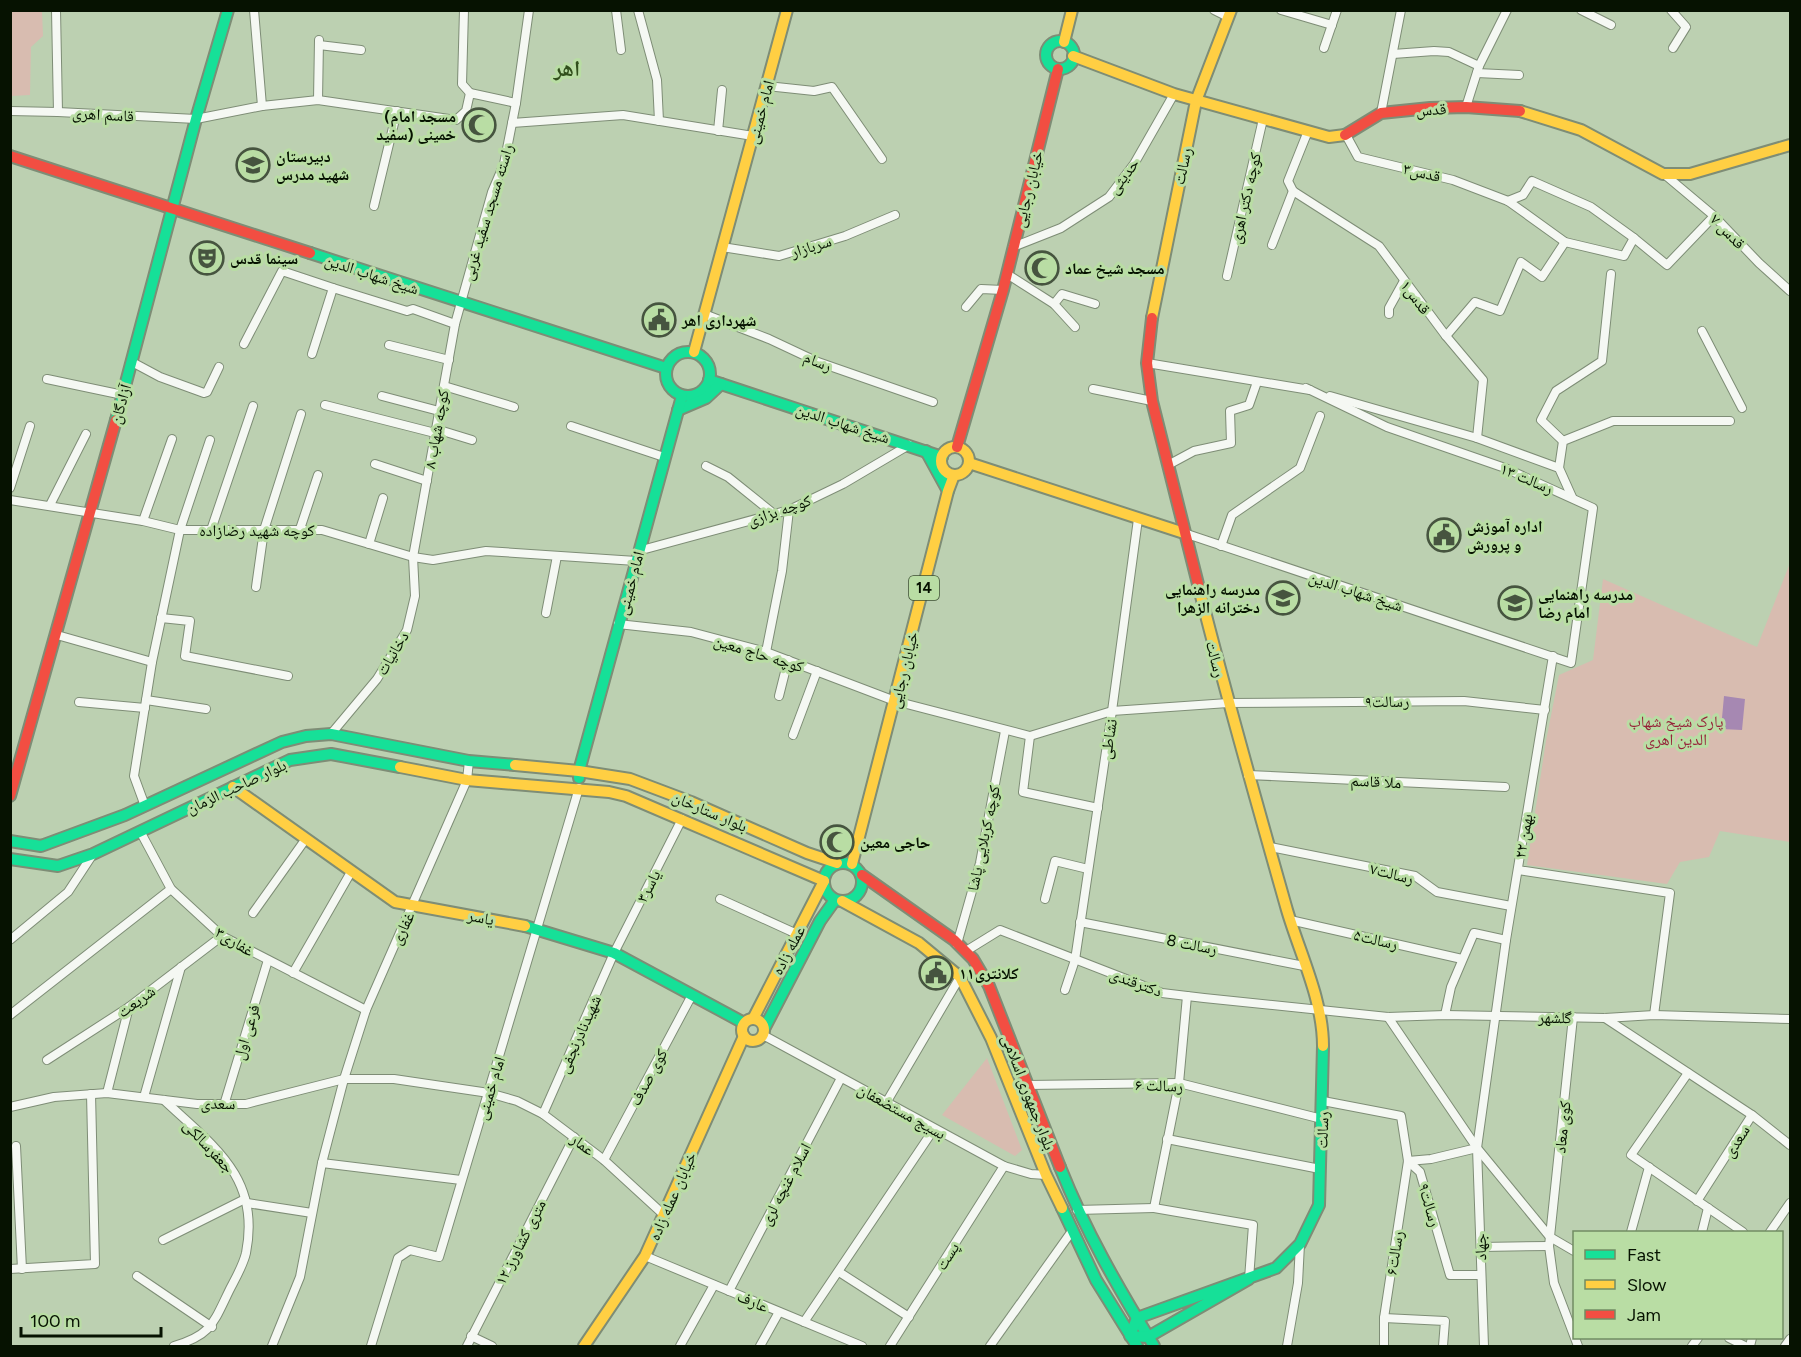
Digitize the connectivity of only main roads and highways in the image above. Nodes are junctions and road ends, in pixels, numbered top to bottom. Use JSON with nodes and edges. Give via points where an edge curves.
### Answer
{"nodes":[{"id":1,"x":228,"y":10,"type":"edge"},
{"id":2,"x":787,"y":10,"type":"edge"},
{"id":3,"x":1072,"y":10,"type":"edge"},
{"id":4,"x":1230,"y":14,"type":"edge"},
{"id":5,"x":1064,"y":42,"type":"junction"},
{"id":6,"x":1073,"y":56,"type":"junction"},
{"id":7,"x":1058,"y":69,"type":"junction"},
{"id":8,"x":1196,"y":101,"type":"junction"},
{"id":9,"x":1791,"y":145,"type":"edge"},
{"id":10,"x":10,"y":156,"type":"edge"},
{"id":11,"x":172,"y":208,"type":"junction"},
{"id":12,"x":694,"y":352,"type":"junction"},
{"id":13,"x":666,"y":368,"type":"junction"},
{"id":14,"x":709,"y":380,"type":"junction"},
{"id":15,"x":721,"y":384,"type":"junction"},
{"id":16,"x":682,"y":396,"type":"junction"},
{"id":17,"x":678,"y":410,"type":"junction"},
{"id":18,"x":957,"y":447,"type":"junction"},
{"id":19,"x":926,"y":451,"type":"junction"},
{"id":20,"x":942,"y":457,"type":"junction"},
{"id":21,"x":969,"y":463,"type":"junction"},
{"id":22,"x":954,"y":475,"type":"junction"},
{"id":23,"x":948,"y":491,"type":"junction"},
{"id":24,"x":1184,"y":533,"type":"junction"},
{"id":25,"x":579,"y":771,"type":"junction"},
{"id":26,"x":233,"y":787,"type":"junction"},
{"id":27,"x":579,"y":788,"type":"junction"},
{"id":28,"x":10,"y":796,"type":"edge"},
{"id":29,"x":10,"y":841,"type":"edge"},
{"id":30,"x":10,"y":859,"type":"edge"},
{"id":31,"x":837,"y":863,"type":"junction"},
{"id":32,"x":852,"y":864,"type":"junction"},
{"id":33,"x":862,"y":875,"type":"junction"},
{"id":34,"x":824,"y":881,"type":"junction"},
{"id":35,"x":838,"y":901,"type":"junction"},
{"id":36,"x":748,"y":1021,"type":"junction"},
{"id":37,"x":764,"y":1032,"type":"junction"},
{"id":38,"x":744,"y":1036,"type":"junction"},
{"id":39,"x":1249,"y":1279,"type":"junction"},
{"id":40,"x":1137,"y":1318,"type":"junction"},
{"id":41,"x":1130,"y":1336,"type":"junction"},
{"id":42,"x":1151,"y":1342,"type":"edge"},
{"id":43,"x":584,"y":1347,"type":"edge"},
{"id":44,"x":1137,"y":1347,"type":"edge"}],
"edges":[{"from":1,"to":11,"type":"main road","name":"آزادگان"},
{"from":2,"to":12,"type":"main road","name":"امام خمینی"},
{"from":3,"to":5,"type":"main road"},
{"from":4,"to":8,"type":"main road","name":"رسالت"},
{"from":5,"to":6,"type":"main road","via":[[1071,47]]},
{"from":5,"to":7,"type":"main road","via":[[1051,44],[1046,52],[1047,61]]},
{"from":6,"to":7,"type":"main road","via":[[1066,67]]},
{"from":6,"to":8,"type":"main road"},
{"from":7,"to":18,"type":"main road","name":"خیابان رجایی","via":[[1003,290]]},
{"from":8,"to":9,"type":"main road","name":"قدس","via":[[1329,137],[1346,135],[1381,114],[1430,108],[1514,109],[1581,130],[1663,174],[1690,174]]},
{"from":8,"to":24,"type":"main road","name":"رسالت","via":[[1150,326],[1147,363],[1152,401]]},
{"from":10,"to":11,"type":"main road","name":"شیخ شهاب الدین"},
{"from":11,"to":13,"type":"main road","name":"شیخ شهاب الدین"},
{"from":11,"to":28,"type":"main road","name":"آزادگان"},
{"from":12,"to":13,"type":"main road","via":[[680,353]]},
{"from":12,"to":14,"type":"main road","via":[[709,366]]},
{"from":13,"to":16,"type":"main road","via":[[666,382]]},
{"from":14,"to":15,"type":"main road","name":"شیخ شهاب الدین"},
{"from":14,"to":16,"type":"main road","via":[[702,392]]},
{"from":15,"to":17,"type":"main road","via":[[706,398]]},
{"from":15,"to":19,"type":"main road","name":"شیخ شهاب الدین"},
{"from":16,"to":17,"type":"main road","name":"امام خمینی"},
{"from":17,"to":25,"type":"main road","name":"امام خمینی"},
{"from":18,"to":20,"type":"main road","via":[[947,450]]},
{"from":18,"to":21,"type":"main road","via":[[967,453]]},
{"from":19,"to":20,"type":"main road","name":"شیخ شهاب الدین"},
{"from":19,"to":23,"type":"main road"},
{"from":20,"to":22,"type":"main road","via":[[944,470]]},
{"from":21,"to":22,"type":"main road","via":[[964,472]]},
{"from":21,"to":24,"type":"main road","name":"شیخ شهاب الدین"},
{"from":22,"to":23,"type":"main road","name":"خیابان رجایی","number":"14"},
{"from":23,"to":32,"type":"main road","name":"خیابان رجایی","number":"14"},
{"from":24,"to":39,"type":"main road","name":"رسالت","via":[[1248,775],[1323,1028],[1318,1205],[1300,1244],[1276,1268]]},
{"from":25,"to":27,"type":"main road","name":"امام خمینی"},
{"from":25,"to":29,"type":"main road","name":"بلوار صاحب الزمان","via":[[469,761],[331,734],[306,736],[282,742],[145,806],[41,846]]},
{"from":25,"to":31,"type":"main road","name":"بلوار ستارخان","via":[[630,779]]},
{"from":26,"to":27,"type":"main road","name":"بلوار صاحب الزمان","via":[[290,760],[332,754],[467,780]]},
{"from":26,"to":30,"type":"main road","name":"بلوار صاحب الزمان","via":[[93,854],[58,866]]},
{"from":26,"to":36,"type":"main road","name":"یاسر","via":[[395,902],[537,928],[614,953]]},
{"from":27,"to":34,"type":"main road","name":"بلوار ستارخان","via":[[626,796]]},
{"from":31,"to":32,"type":"main road"},
{"from":31,"to":34,"type":"main road","via":[[830,867]]},
{"from":32,"to":33,"type":"main road"},
{"from":33,"to":35,"type":"main road","via":[[863,883],[856,896]]},
{"from":33,"to":40,"type":"main road","name":"بلوار جمهوری اسلامی","via":[[931,920],[962,948],[989,986],[1077,1210]]},
{"from":34,"to":35,"type":"main road","via":[[829,895]]},
{"from":34,"to":36,"type":"main road","name":"عمله زاده"},
{"from":35,"to":37,"type":"main road","name":"عمله زاده","via":[[820,921]]},
{"from":35,"to":41,"type":"main road","name":"بلوار جمهوری اسلامی","via":[[919,944],[960,978],[991,1038],[1072,1231]]},
{"from":36,"to":37,"type":"main road","via":[[758,1020]]},
{"from":36,"to":38,"type":"main road","via":[[742,1031]]},
{"from":37,"to":38,"type":"main road","via":[[754,1041]]},
{"from":38,"to":43,"type":"main road","name":"خیابان عمله زاده","via":[[645,1256]]},
{"from":39,"to":40,"type":"main road","name":"رسالت"},
{"from":39,"to":42,"type":"main road","name":"رسالت"},
{"from":40,"to":41,"type":"main road"},
{"from":40,"to":42,"type":"main road","name":"بلوار جمهوری اسلامی"},
{"from":41,"to":42,"type":"main road"},
{"from":41,"to":44,"type":"main road","name":"بلوار جمهوری اسلامی"}]}
